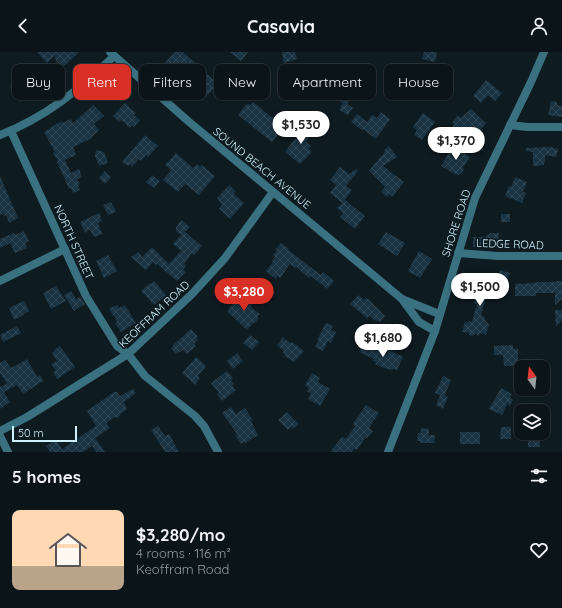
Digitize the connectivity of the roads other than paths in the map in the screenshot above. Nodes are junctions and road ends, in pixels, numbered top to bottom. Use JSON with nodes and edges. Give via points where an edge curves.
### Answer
{"nodes":[{"id":1,"x":544,"y":52,"type":"edge"},
{"id":2,"x":112,"y":54,"type":"edge"},
{"id":3,"x":510,"y":125,"type":"junction"},
{"id":4,"x":562,"y":127,"type":"edge"},
{"id":5,"x":10,"y":131,"type":"junction"},
{"id":6,"x":0,"y":135,"type":"edge"},
{"id":7,"x":273,"y":192,"type":"junction"},
{"id":8,"x":65,"y":249,"type":"junction"},
{"id":9,"x":458,"y":253,"type":"junction"},
{"id":10,"x":562,"y":256,"type":"edge"},
{"id":11,"x":0,"y":281,"type":"edge"},
{"id":12,"x":402,"y":298,"type":"junction"},
{"id":13,"x":439,"y":314,"type":"junction"},
{"id":14,"x":435,"y":331,"type":"junction"},
{"id":15,"x":128,"y":354,"type":"junction"},
{"id":16,"x":0,"y":431,"type":"edge"},
{"id":17,"x":0,"y":436,"type":"edge"},
{"id":18,"x":8,"y":452,"type":"edge"},
{"id":19,"x":218,"y":452,"type":"edge"},
{"id":20,"x":388,"y":452,"type":"edge"}],
"edges":[{"from":1,"to":3,"type":"street","name":"SHORE ROAD"},
{"from":2,"to":5,"type":"street","via":[[91,78],[53,108]]},
{"from":2,"to":7,"type":"street","name":"SOUND BEACH AVENUE"},
{"from":3,"to":4,"type":"street"},
{"from":3,"to":9,"type":"street","name":"SHORE ROAD","via":[[475,198]]},
{"from":5,"to":6,"type":"street"},
{"from":5,"to":8,"type":"street","name":"NORTH STREET"},
{"from":7,"to":12,"type":"street","name":"SOUND BEACH AVENUE"},
{"from":7,"to":15,"type":"street","name":"KEOFFRAM ROAD","via":[[224,258],[192,294]]},
{"from":8,"to":11,"type":"street"},
{"from":8,"to":15,"type":"street","name":"NORTH STREET","via":[[86,296],[117,346]]},
{"from":9,"to":10,"type":"street","name":"LEDGE ROAD"},
{"from":9,"to":13,"type":"street","name":"SHORE ROAD"},
{"from":12,"to":13,"type":"street","name":"SOUND BEACH AVENUE"},
{"from":12,"to":14,"type":"street","name":"SOUND BEACH AVENUE","via":[[418,322]]},
{"from":13,"to":14,"type":"street","name":"SHORE ROAD"},
{"from":14,"to":20,"type":"street","name":"SHORE ROAD"},
{"from":15,"to":16,"type":"street","name":"KEOFFRAM ROAD"},
{"from":15,"to":19,"type":"street","name":"NORTH STREET","via":[[145,376],[195,416],[204,426]]},
{"from":17,"to":18,"type":"street"}]}
